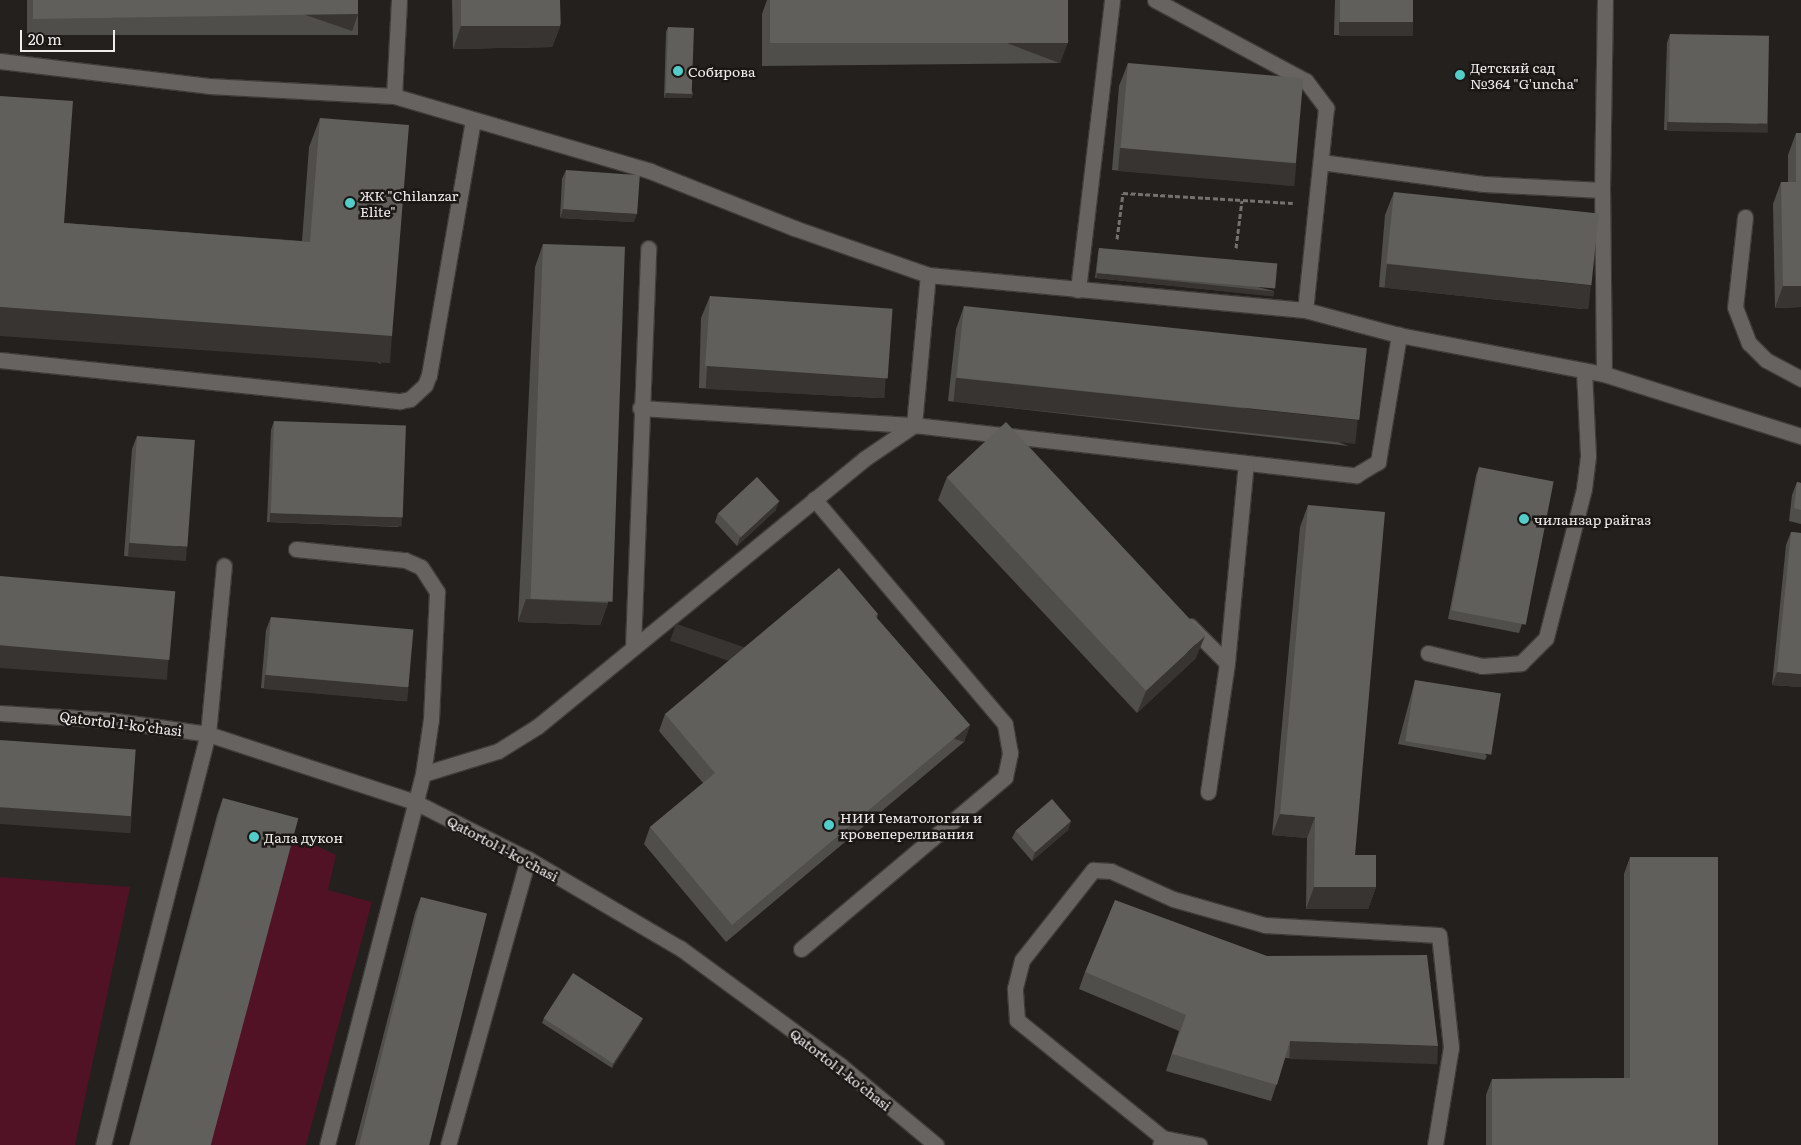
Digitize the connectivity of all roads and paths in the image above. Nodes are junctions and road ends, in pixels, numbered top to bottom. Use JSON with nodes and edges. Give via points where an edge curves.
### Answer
{"nodes":[{"id":1,"x":399,"y":0,"type":"edge"},
{"id":2,"x":1112,"y":0,"type":"edge"},
{"id":3,"x":1156,"y":0,"type":"edge"},
{"id":4,"x":1606,"y":0,"type":"edge"},
{"id":5,"x":0,"y":61,"type":"edge"},
{"id":6,"x":394,"y":96,"type":"junction"},
{"id":7,"x":472,"y":121,"type":"junction"},
{"id":8,"x":1321,"y":162,"type":"junction"},
{"id":9,"x":1602,"y":190,"type":"junction"},
{"id":10,"x":1242,"y":200,"type":"junction"},
{"id":11,"x":1316,"y":205,"type":"junction"},
{"id":12,"x":1745,"y":218,"type":"dead end"},
{"id":13,"x":1117,"y":239,"type":"dead end"},
{"id":14,"x":648,"y":248,"type":"dead end"},
{"id":15,"x":1236,"y":248,"type":"dead end"},
{"id":16,"x":928,"y":275,"type":"junction"},
{"id":17,"x":1078,"y":290,"type":"junction"},
{"id":18,"x":1305,"y":310,"type":"junction"},
{"id":19,"x":1399,"y":335,"type":"junction"},
{"id":20,"x":0,"y":360,"type":"edge"},
{"id":21,"x":1584,"y":371,"type":"junction"},
{"id":22,"x":1604,"y":374,"type":"junction"},
{"id":23,"x":1801,"y":379,"type":"edge"},
{"id":24,"x":640,"y":408,"type":"junction"},
{"id":25,"x":914,"y":426,"type":"junction"},
{"id":26,"x":1004,"y":436,"type":"junction"},
{"id":27,"x":1801,"y":436,"type":"edge"},
{"id":28,"x":1018,"y":450,"type":"edge"},
{"id":29,"x":1246,"y":463,"type":"junction"},
{"id":30,"x":814,"y":499,"type":"junction"},
{"id":31,"x":296,"y":549,"type":"dead end"},
{"id":32,"x":224,"y":566,"type":"dead end"},
{"id":33,"x":1178,"y":614,"type":"edge"},
{"id":34,"x":633,"y":647,"type":"junction"},
{"id":35,"x":1428,"y":654,"type":"dead end"},
{"id":36,"x":1227,"y":663,"type":"junction"},
{"id":37,"x":0,"y":712,"type":"edge"},
{"id":38,"x":208,"y":734,"type":"junction"},
{"id":39,"x":423,"y":774,"type":"junction"},
{"id":40,"x":1208,"y":792,"type":"dead end"},
{"id":41,"x":415,"y":802,"type":"junction"},
{"id":42,"x":528,"y":859,"type":"junction"},
{"id":43,"x":801,"y":949,"type":"dead end"},
{"id":44,"x":1162,"y":1141,"type":"edge"},
{"id":45,"x":103,"y":1145,"type":"edge"},
{"id":46,"x":327,"y":1145,"type":"edge"},
{"id":47,"x":448,"y":1145,"type":"edge"},
{"id":48,"x":936,"y":1145,"type":"edge"},
{"id":49,"x":1199,"y":1145,"type":"edge"},
{"id":50,"x":1435,"y":1145,"type":"edge"}],
"edges":[{"from":1,"to":6,"type":"street"},
{"from":2,"to":17,"type":"street"},
{"from":3,"to":8,"type":"street","via":[[1306,81],[1326,108]]},
{"from":4,"to":9,"type":"street"},
{"from":5,"to":6,"type":"street","via":[[209,86]]},
{"from":6,"to":7,"type":"street"},
{"from":7,"to":16,"type":"street","via":[[650,171],[794,228]]},
{"from":7,"to":20,"type":"street","via":[[429,375],[425,386],[410,399],[400,401]]},
{"from":8,"to":9,"type":"street","via":[[1484,184]]},
{"from":8,"to":11,"type":"street"},
{"from":9,"to":22,"type":"street"},
{"from":10,"to":11,"type":"path"},
{"from":10,"to":13,"type":"path","via":[[1123,193]]},
{"from":10,"to":15,"type":"path"},
{"from":11,"to":18,"type":"street"},
{"from":12,"to":23,"type":"street","via":[[1735,307],[1749,343],[1766,360]]},
{"from":14,"to":24,"type":"street"},
{"from":16,"to":17,"type":"street"},
{"from":16,"to":25,"type":"street"},
{"from":17,"to":18,"type":"street"},
{"from":18,"to":19,"type":"street"},
{"from":19,"to":21,"type":"street"},
{"from":19,"to":29,"type":"street","via":[[1378,462],[1356,475]]},
{"from":21,"to":22,"type":"street"},
{"from":21,"to":35,"type":"street","via":[[1588,455],[1584,489],[1546,638],[1521,663],[1482,666]]},
{"from":22,"to":27,"type":"street"},
{"from":24,"to":25,"type":"street"},
{"from":24,"to":34,"type":"street"},
{"from":25,"to":26,"type":"street"},
{"from":25,"to":30,"type":"street","via":[[864,459]]},
{"from":26,"to":28,"type":"street"},
{"from":26,"to":29,"type":"street"},
{"from":29,"to":36,"type":"street"},
{"from":30,"to":34,"type":"street"},
{"from":30,"to":43,"type":"street","via":[[1005,724],[1010,754],[1005,777]]},
{"from":31,"to":39,"type":"street","via":[[405,560],[421,567],[437,592],[431,719]]},
{"from":32,"to":38,"type":"street"},
{"from":33,"to":36,"type":"street"},
{"from":34,"to":39,"type":"street","via":[[538,726],[498,751]]},
{"from":36,"to":40,"type":"street"},
{"from":37,"to":38,"type":"street","name":"Qatortol 1-ko'chasi","via":[[109,720]]},
{"from":38,"to":41,"type":"street","name":"Qatortol 1-ko'chasi"},
{"from":38,"to":45,"type":"street"},
{"from":39,"to":41,"type":"street"},
{"from":41,"to":42,"type":"street","name":"Qatortol 1-ko'chasi"},
{"from":41,"to":46,"type":"street"},
{"from":42,"to":47,"type":"street"},
{"from":42,"to":48,"type":"street","name":"Qatortol 1-ko'chasi","via":[[680,948],[840,1065]]},
{"from":44,"to":49,"type":"street"},
{"from":44,"to":50,"type":"street","via":[[1017,1020],[1015,988],[1022,960],[1093,870],[1111,871],[1174,899],[1265,925],[1439,935],[1451,1047]]}]}
